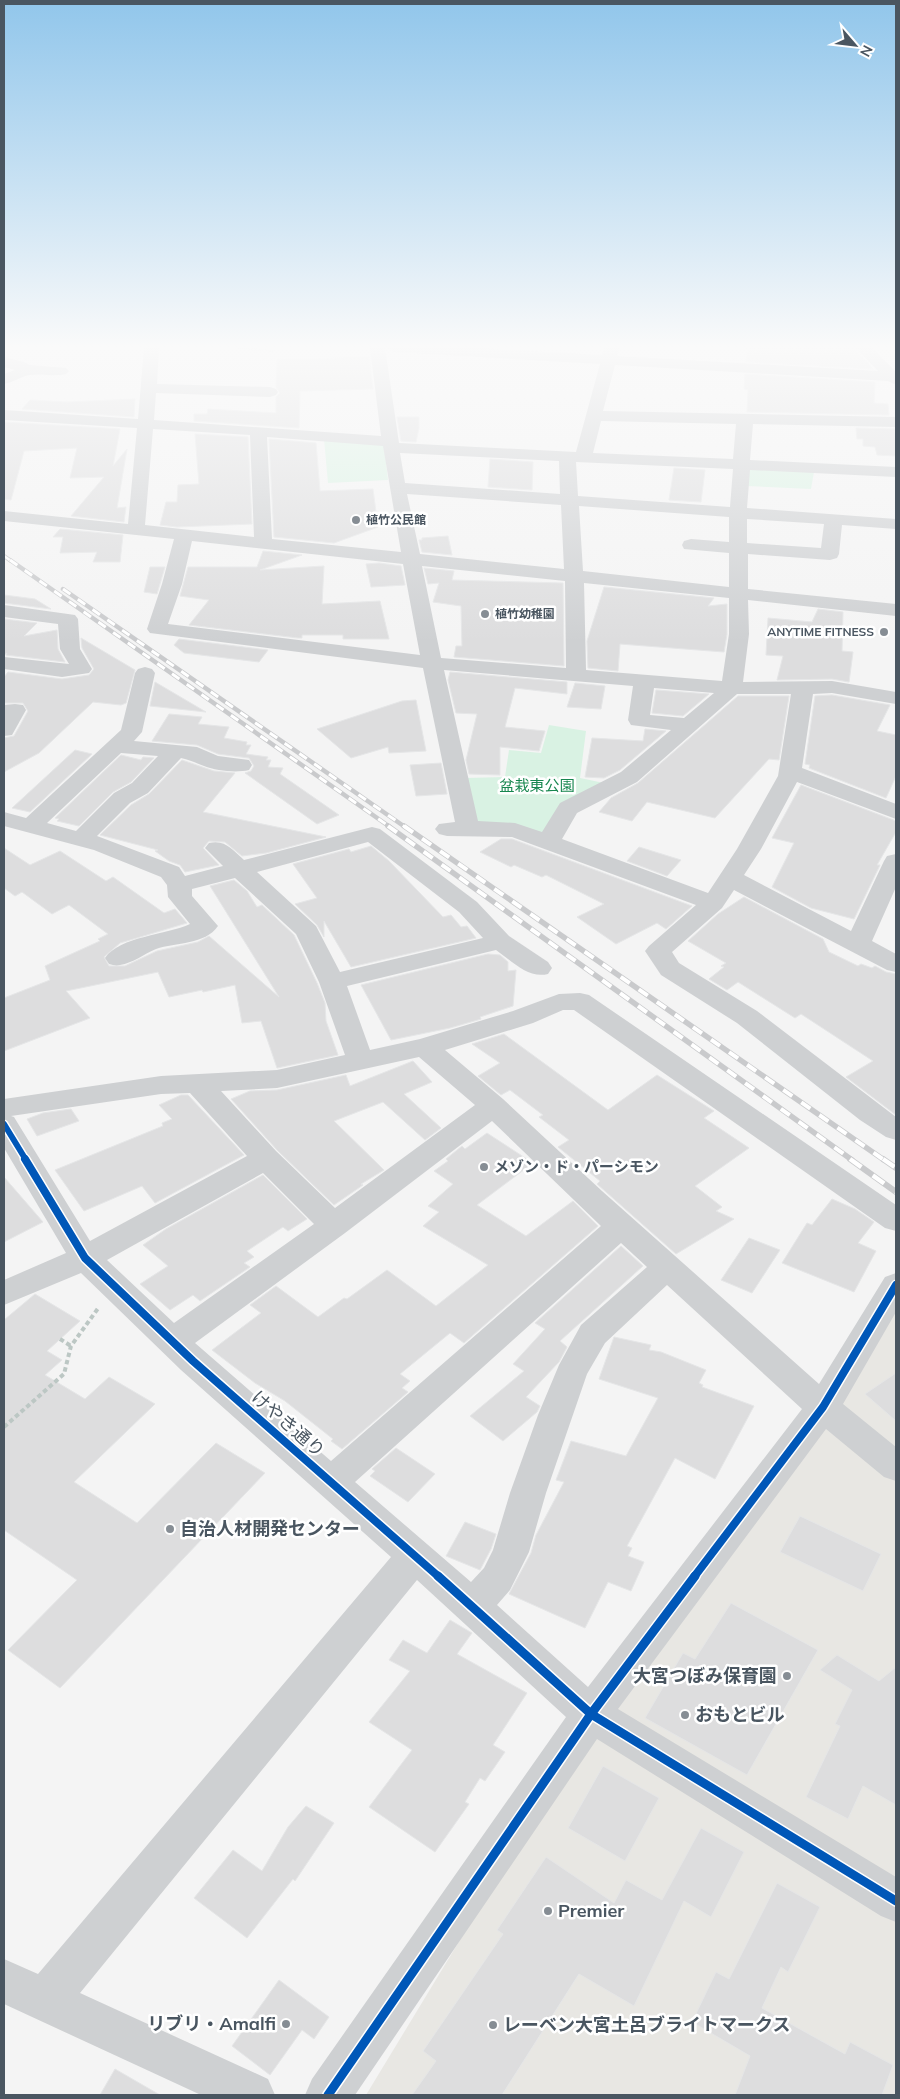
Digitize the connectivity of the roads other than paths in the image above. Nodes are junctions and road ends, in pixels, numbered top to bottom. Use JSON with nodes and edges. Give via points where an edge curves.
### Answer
{"nodes":[{"id":1,"x":391,"y":445,"type":"edge"},
{"id":2,"x":142,"y":446,"type":"edge"},
{"id":3,"x":259,"y":446,"type":"edge"},
{"id":4,"x":406,"y":446,"type":"edge"},
{"id":5,"x":580,"y":446,"type":"edge"},
{"id":6,"x":744,"y":446,"type":"edge"},
{"id":7,"x":575,"y":457,"type":"junction"},
{"id":8,"x":743,"y":464,"type":"junction"},
{"id":9,"x":896,"y":472,"type":"edge"},
{"id":10,"x":397,"y":488,"type":"junction"},
{"id":11,"x":570,"y":502,"type":"junction"},
{"id":12,"x":738,"y":512,"type":"junction"},
{"id":13,"x":4,"y":516,"type":"edge"},
{"id":14,"x":833,"y":520,"type":"junction"},
{"id":15,"x":896,"y":524,"type":"edge"},
{"id":16,"x":136,"y":530,"type":"junction"},
{"id":17,"x":184,"y":535,"type":"junction"},
{"id":18,"x":263,"y":544,"type":"junction"},
{"id":19,"x":691,"y":545,"type":"dead end"},
{"id":20,"x":738,"y":548,"type":"junction"},
{"id":21,"x":412,"y":558,"type":"junction"},
{"id":22,"x":574,"y":576,"type":"junction"},
{"id":23,"x":739,"y":593,"type":"junction"},
{"id":24,"x":896,"y":610,"type":"edge"},
{"id":25,"x":4,"y":611,"type":"edge"},
{"id":26,"x":4,"y":663,"type":"edge"},
{"id":27,"x":433,"y":663,"type":"junction"},
{"id":28,"x":145,"y":673,"type":"dead end"},
{"id":29,"x":576,"y":674,"type":"junction"},
{"id":30,"x":644,"y":681,"type":"junction"},
{"id":31,"x":803,"y":687,"type":"junction"},
{"id":32,"x":732,"y":688,"type":"junction"},
{"id":33,"x":896,"y":698,"type":"edge"},
{"id":34,"x":4,"y":712,"type":"edge"},
{"id":35,"x":690,"y":725,"type":"junction"},
{"id":36,"x":4,"y":730,"type":"edge"},
{"id":37,"x":116,"y":746,"type":"junction"},
{"id":38,"x":176,"y":751,"type":"junction"},
{"id":39,"x":241,"y":766,"type":"dead end"},
{"id":40,"x":790,"y":771,"type":"junction"},
{"id":41,"x":896,"y":811,"type":"edge"},
{"id":42,"x":14,"y":824,"type":"edge"},
{"id":43,"x":80,"y":840,"type":"junction"},
{"id":44,"x":548,"y":842,"type":"junction"},
{"id":45,"x":217,"y":848,"type":"dead end"},
{"id":46,"x":896,"y":860,"type":"edge"},
{"id":47,"x":240,"y":868,"type":"junction"},
{"id":48,"x":730,"y":878,"type":"junction"},
{"id":49,"x":178,"y":885,"type":"junction"},
{"id":50,"x":713,"y":903,"type":"junction"},
{"id":51,"x":500,"y":941,"type":"junction"},
{"id":52,"x":858,"y":944,"type":"junction"},
{"id":53,"x":118,"y":958,"type":"dead end"},
{"id":54,"x":896,"y":964,"type":"edge"},
{"id":55,"x":539,"y":968,"type":"dead end"},
{"id":56,"x":332,"y":982,"type":"junction"},
{"id":57,"x":424,"y":1047,"type":"junction"},
{"id":58,"x":360,"y":1060,"type":"junction"},
{"id":59,"x":197,"y":1083,"type":"junction"},
{"id":60,"x":493,"y":1106,"type":"junction"},
{"id":61,"x":4,"y":1108,"type":"edge"},
{"id":62,"x":4,"y":1124,"type":"edge"},
{"id":63,"x":896,"y":1130,"type":"edge"},
{"id":64,"x":266,"y":1158,"type":"junction"},
{"id":65,"x":896,"y":1220,"type":"edge"},
{"id":66,"x":334,"y":1225,"type":"junction"},
{"id":67,"x":622,"y":1225,"type":"junction"},
{"id":68,"x":85,"y":1258,"type":"junction"},
{"id":69,"x":668,"y":1266,"type":"junction"},
{"id":70,"x":896,"y":1285,"type":"edge"},
{"id":71,"x":4,"y":1292,"type":"edge"},
{"id":72,"x":173,"y":1341,"type":"junction"},
{"id":73,"x":823,"y":1407,"type":"junction"},
{"id":74,"x":896,"y":1467,"type":"edge"},
{"id":75,"x":331,"y":1482,"type":"junction"},
{"id":76,"x":415,"y":1554,"type":"junction"},
{"id":77,"x":472,"y":1607,"type":"junction"},
{"id":78,"x":591,"y":1714,"type":"junction"},
{"id":79,"x":896,"y":1901,"type":"edge"},
{"id":80,"x":4,"y":1981,"type":"edge"},
{"id":81,"x":45,"y":2000,"type":"junction"},
{"id":82,"x":252,"y":2095,"type":"edge"},
{"id":83,"x":328,"y":2095,"type":"edge"}],
"edges":[{"from":1,"to":10,"type":"street"},
{"from":2,"to":16,"type":"street"},
{"from":3,"to":18,"type":"street"},
{"from":4,"to":7,"type":"street"},
{"from":5,"to":7,"type":"street"},
{"from":6,"to":8,"type":"street"},
{"from":7,"to":8,"type":"street"},
{"from":7,"to":11,"type":"street"},
{"from":8,"to":9,"type":"street"},
{"from":8,"to":12,"type":"street"},
{"from":10,"to":11,"type":"street"},
{"from":10,"to":21,"type":"street"},
{"from":11,"to":12,"type":"street"},
{"from":11,"to":22,"type":"street"},
{"from":12,"to":14,"type":"street"},
{"from":12,"to":20,"type":"street"},
{"from":13,"to":16,"type":"street"},
{"from":14,"to":15,"type":"street"},
{"from":14,"to":20,"type":"street","via":[[830,554]]},
{"from":16,"to":17,"type":"street"},
{"from":17,"to":18,"type":"street"},
{"from":17,"to":27,"type":"street","via":[[157,629]]},
{"from":18,"to":21,"type":"street"},
{"from":19,"to":20,"type":"street"},
{"from":20,"to":23,"type":"street"},
{"from":21,"to":22,"type":"street"},
{"from":21,"to":27,"type":"street"},
{"from":22,"to":23,"type":"street"},
{"from":22,"to":29,"type":"street"},
{"from":23,"to":24,"type":"street"},
{"from":23,"to":32,"type":"street","via":[[739,634]]},
{"from":25,"to":26,"type":"street","via":[[68,619],[70,649],[82,669],[62,671]]},
{"from":27,"to":29,"type":"street"},
{"from":27,"to":44,"type":"street","via":[[448,742],[458,828],[515,830]]},
{"from":28,"to":37,"type":"street","via":[[131,732]]},
{"from":29,"to":30,"type":"street"},
{"from":30,"to":32,"type":"street"},
{"from":30,"to":35,"type":"street","via":[[639,720]]},
{"from":31,"to":32,"type":"street"},
{"from":31,"to":33,"type":"street","via":[[832,687]]},
{"from":31,"to":40,"type":"street"},
{"from":32,"to":35,"type":"street"},
{"from":34,"to":36,"type":"street","via":[[15,710]]},
{"from":35,"to":44,"type":"street","via":[[629,777],[568,808]]},
{"from":37,"to":38,"type":"street"},
{"from":37,"to":42,"type":"street"},
{"from":38,"to":39,"type":"street"},
{"from":38,"to":43,"type":"street","via":[[140,788],[122,798]]},
{"from":40,"to":41,"type":"street"},
{"from":40,"to":48,"type":"street"},
{"from":42,"to":43,"type":"street"},
{"from":43,"to":49,"type":"street","via":[[102,845],[170,872]]},
{"from":44,"to":50,"type":"street"},
{"from":45,"to":47,"type":"street"},
{"from":46,"to":52,"type":"street"},
{"from":47,"to":49,"type":"street"},
{"from":47,"to":51,"type":"street","via":[[372,834],[468,907]]},
{"from":47,"to":56,"type":"street","via":[[307,931]]},
{"from":48,"to":50,"type":"street"},
{"from":48,"to":52,"type":"street"},
{"from":49,"to":53,"type":"street","via":[[180,897],[205,926],[189,934],[149,943]]},
{"from":50,"to":63,"type":"street","via":[[658,951],[670,969],[747,1017]]},
{"from":51,"to":55,"type":"street"},
{"from":51,"to":56,"type":"street"},
{"from":52,"to":54,"type":"street"},
{"from":56,"to":58,"type":"street"},
{"from":57,"to":58,"type":"street"},
{"from":57,"to":60,"type":"street"},
{"from":57,"to":65,"type":"street","via":[[523,1017],[559,1002],[580,1001]]},
{"from":58,"to":59,"type":"street","via":[[277,1078]]},
{"from":59,"to":61,"type":"street","via":[[161,1085]]},
{"from":59,"to":64,"type":"street"},
{"from":60,"to":66,"type":"street"},
{"from":60,"to":67,"type":"street"},
{"from":62,"to":68,"type":"street","name":"けやき通り"},
{"from":64,"to":66,"type":"street"},
{"from":64,"to":68,"type":"street"},
{"from":66,"to":72,"type":"street"},
{"from":67,"to":69,"type":"street"},
{"from":67,"to":75,"type":"street"},
{"from":68,"to":71,"type":"street"},
{"from":68,"to":72,"type":"street","name":"けやき通り"},
{"from":69,"to":73,"type":"street"},
{"from":69,"to":77,"type":"street","via":[[593,1334],[554,1415],[511,1552],[497,1579]]},
{"from":70,"to":73,"type":"street"},
{"from":72,"to":75,"type":"street","name":"けやき通り"},
{"from":73,"to":74,"type":"street"},
{"from":73,"to":78,"type":"street"},
{"from":75,"to":76,"type":"street","name":"けやき通り"},
{"from":76,"to":77,"type":"street","name":"けやき通り"},
{"from":76,"to":81,"type":"street"},
{"from":77,"to":78,"type":"street","name":"けやき通り"},
{"from":78,"to":79,"type":"street","name":"けやき通り"},
{"from":78,"to":83,"type":"street"},
{"from":80,"to":81,"type":"street"},
{"from":81,"to":82,"type":"street"}]}
